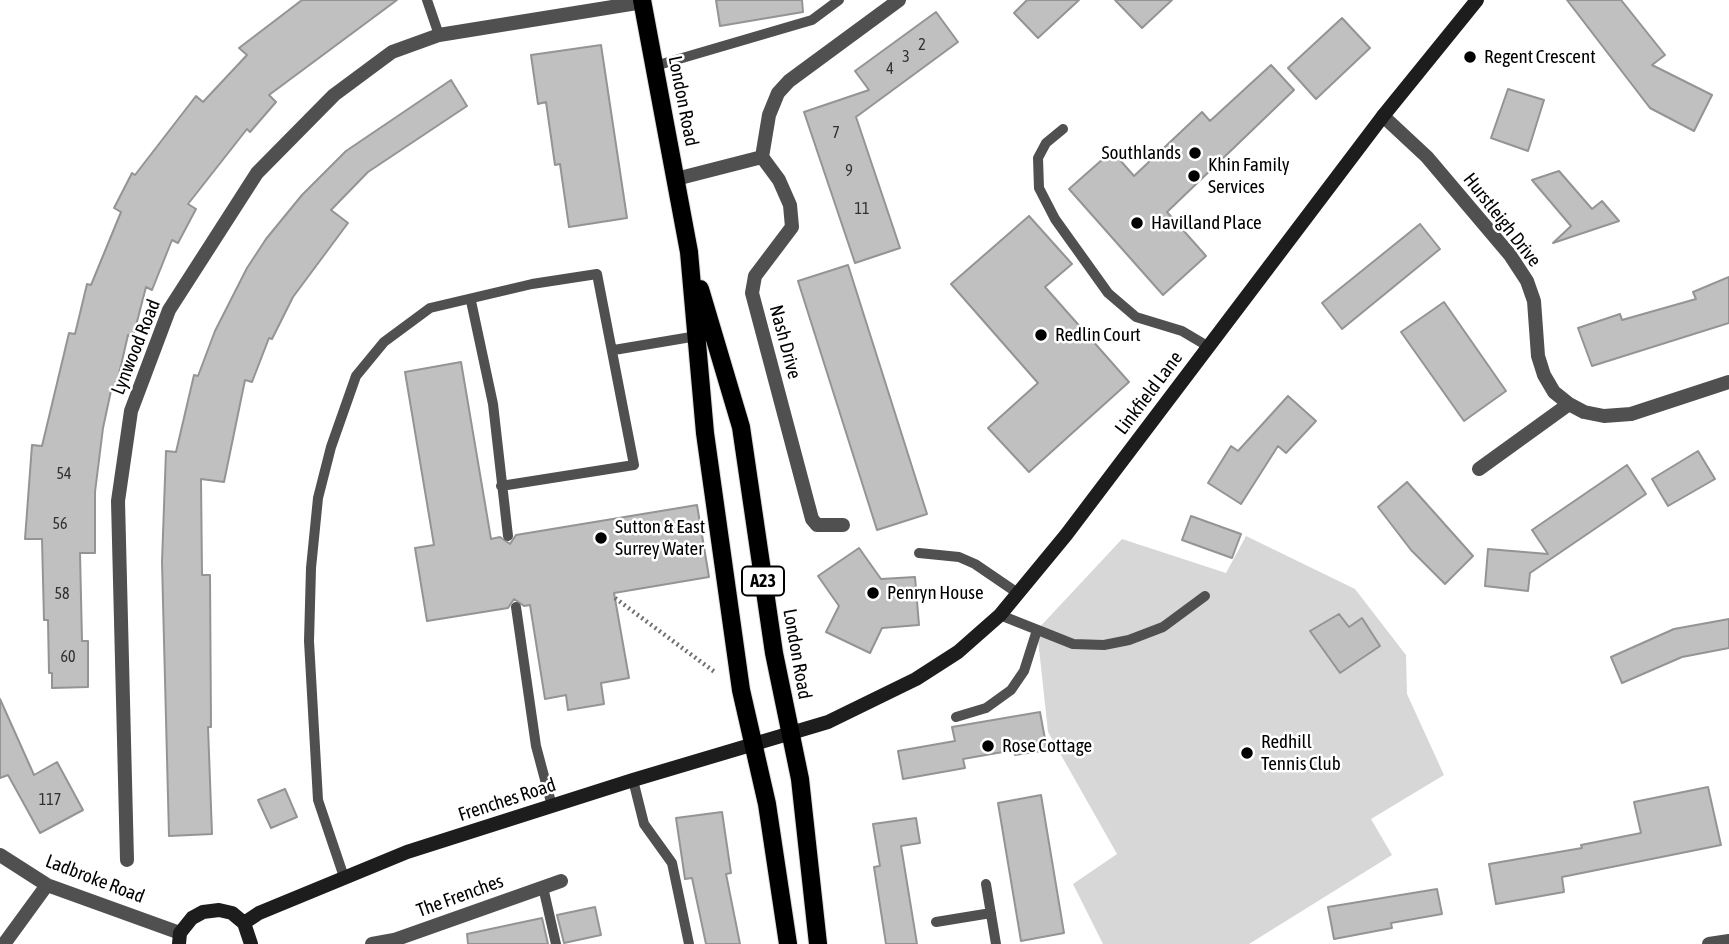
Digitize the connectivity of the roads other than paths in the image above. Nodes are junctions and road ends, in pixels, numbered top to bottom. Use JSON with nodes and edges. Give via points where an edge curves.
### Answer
{"nodes":[{"id":1,"x":427,"y":0,"type":"edge"},
{"id":2,"x":839,"y":0,"type":"edge"},
{"id":3,"x":899,"y":0,"type":"edge"},
{"id":4,"x":1476,"y":0,"type":"edge"},
{"id":5,"x":643,"y":1,"type":"edge"},
{"id":6,"x":439,"y":36,"type":"junction"},
{"id":7,"x":655,"y":66,"type":"junction"},
{"id":8,"x":1383,"y":116,"type":"junction"},
{"id":9,"x":1063,"y":129,"type":"dead end"},
{"id":10,"x":762,"y":157,"type":"junction"},
{"id":11,"x":676,"y":178,"type":"junction"},
{"id":12,"x":689,"y":252,"type":"junction"},
{"id":13,"x":471,"y":301,"type":"junction"},
{"id":14,"x":697,"y":336,"type":"junction"},
{"id":15,"x":1209,"y":347,"type":"junction"},
{"id":16,"x":614,"y":350,"type":"junction"},
{"id":17,"x":1729,"y":382,"type":"edge"},
{"id":18,"x":1569,"y":404,"type":"junction"},
{"id":19,"x":1479,"y":469,"type":"dead end"},
{"id":20,"x":501,"y":486,"type":"junction"},
{"id":21,"x":843,"y":525,"type":"dead end"},
{"id":22,"x":509,"y":536,"type":"dead end"},
{"id":23,"x":919,"y":553,"type":"dead end"},
{"id":24,"x":1019,"y":594,"type":"junction"},
{"id":25,"x":1205,"y":596,"type":"dead end"},
{"id":26,"x":516,"y":607,"type":"dead end"},
{"id":27,"x":1000,"y":615,"type":"junction"},
{"id":28,"x":1037,"y":630,"type":"junction"},
{"id":29,"x":956,"y":717,"type":"dead end"},
{"id":30,"x":790,"y":735,"type":"junction"},
{"id":31,"x":753,"y":745,"type":"junction"},
{"id":32,"x":633,"y":780,"type":"junction"},
{"id":33,"x":552,"y":806,"type":"junction"},
{"id":34,"x":0,"y":855,"type":"edge"},
{"id":35,"x":127,"y":860,"type":"dead end"},
{"id":36,"x":344,"y":877,"type":"junction"},
{"id":37,"x":561,"y":881,"type":"dead end"},
{"id":38,"x":986,"y":884,"type":"dead end"},
{"id":39,"x":47,"y":885,"type":"junction"},
{"id":40,"x":543,"y":887,"type":"junction"},
{"id":41,"x":990,"y":913,"type":"junction"},
{"id":42,"x":936,"y":922,"type":"dead end"},
{"id":43,"x":244,"y":923,"type":"junction"},
{"id":44,"x":180,"y":938,"type":"edge"},
{"id":45,"x":1729,"y":941,"type":"edge"},
{"id":46,"x":4,"y":944,"type":"edge"},
{"id":47,"x":251,"y":944,"type":"edge"},
{"id":48,"x":372,"y":944,"type":"edge"},
{"id":49,"x":556,"y":944,"type":"edge"},
{"id":50,"x":690,"y":944,"type":"edge"},
{"id":51,"x":788,"y":944,"type":"edge"},
{"id":52,"x":818,"y":944,"type":"edge"},
{"id":53,"x":996,"y":944,"type":"edge"},
{"id":54,"x":1709,"y":944,"type":"edge"}],
"edges":[{"from":1,"to":6,"type":"lane"},
{"from":2,"to":7,"type":"lane","via":[[812,20]]},
{"from":3,"to":10,"type":"street","via":[[789,80],[769,115]]},
{"from":4,"to":8,"type":"street","name":"Linkfield Lane"},
{"from":5,"to":6,"type":"street","name":"Lynwood Road"},
{"from":5,"to":7,"type":"main road","name":"London Road","number":"A23"},
{"from":6,"to":35,"type":"street","name":"Lynwood Road","via":[[392,51],[344,87],[257,173],[169,310],[131,411],[118,501]]},
{"from":7,"to":11,"type":"main road","name":"London Road","number":"A23"},
{"from":8,"to":15,"type":"street","name":"Linkfield Lane"},
{"from":8,"to":18,"type":"street","name":"Hurstleigh Drive","via":[[1427,157],[1527,281],[1544,375],[1554,392]]},
{"from":9,"to":15,"type":"lane","via":[[1046,143],[1038,158],[1039,188],[1055,219],[1108,293],[1136,317],[1182,331]]},
{"from":10,"to":11,"type":"street"},
{"from":10,"to":21,"type":"street","name":"Nash Drive","via":[[790,205],[792,227],[755,276],[752,293],[812,519],[817,525]]},
{"from":11,"to":12,"type":"main road","name":"London Road","number":"A23"},
{"from":12,"to":14,"type":"main road","name":"London Road","number":"A23"},
{"from":12,"to":30,"type":"main road","name":"London Road","number":"A23","via":[[741,426]]},
{"from":13,"to":16,"type":"lane","via":[[532,284],[597,274]]},
{"from":13,"to":20,"type":"lane","via":[[493,404]]},
{"from":13,"to":36,"type":"lane","via":[[429,308],[384,342],[356,376],[318,498],[311,568],[310,699],[318,800]]},
{"from":14,"to":16,"type":"lane"},
{"from":14,"to":31,"type":"main road","name":"London Road","number":"A23","via":[[705,433]]},
{"from":15,"to":24,"type":"street","name":"Linkfield Lane"},
{"from":16,"to":20,"type":"lane","via":[[634,466]]},
{"from":17,"to":18,"type":"street","name":"Hurstleigh Drive","via":[[1631,414],[1604,416]]},
{"from":18,"to":19,"type":"street"},
{"from":20,"to":22,"type":"lane"},
{"from":23,"to":24,"type":"lane","via":[[949,555],[975,564]]},
{"from":24,"to":27,"type":"street","name":"Linkfield Lane"},
{"from":25,"to":28,"type":"lane","via":[[1163,627],[1129,640],[1073,644]]},
{"from":26,"to":33,"type":"lane","via":[[536,746]]},
{"from":27,"to":28,"type":"lane"},
{"from":27,"to":30,"type":"street","name":"Linkfield Lane","via":[[958,652],[916,679],[828,722]]},
{"from":28,"to":29,"type":"lane","via":[[1024,671],[1011,690],[986,708]]},
{"from":30,"to":31,"type":"street","name":"Frenches Road"},
{"from":30,"to":52,"type":"main road","name":"London Road","number":"A23","via":[[800,779]]},
{"from":31,"to":32,"type":"street","name":"Frenches Road"},
{"from":31,"to":51,"type":"main road","name":"London Road","number":"A23","via":[[767,804]]},
{"from":32,"to":33,"type":"street","name":"Frenches Road"},
{"from":32,"to":50,"type":"lane","via":[[644,824],[675,871]]},
{"from":33,"to":36,"type":"street","name":"Frenches Road"},
{"from":34,"to":39,"type":"street","name":"Ladbroke Road"},
{"from":36,"to":43,"type":"street","name":"Frenches Road"},
{"from":37,"to":40,"type":"street","name":"The Frenches"},
{"from":38,"to":41,"type":"lane"},
{"from":39,"to":44,"type":"street","name":"Ladbroke Road"},
{"from":39,"to":46,"type":"street"},
{"from":40,"to":48,"type":"street","name":"The Frenches"},
{"from":40,"to":49,"type":"lane"},
{"from":41,"to":42,"type":"lane"},
{"from":41,"to":53,"type":"lane"},
{"from":43,"to":44,"type":"street","via":[[232,913],[203,912],[192,918]]},
{"from":43,"to":47,"type":"street"},
{"from":45,"to":54,"type":"street"}]}
